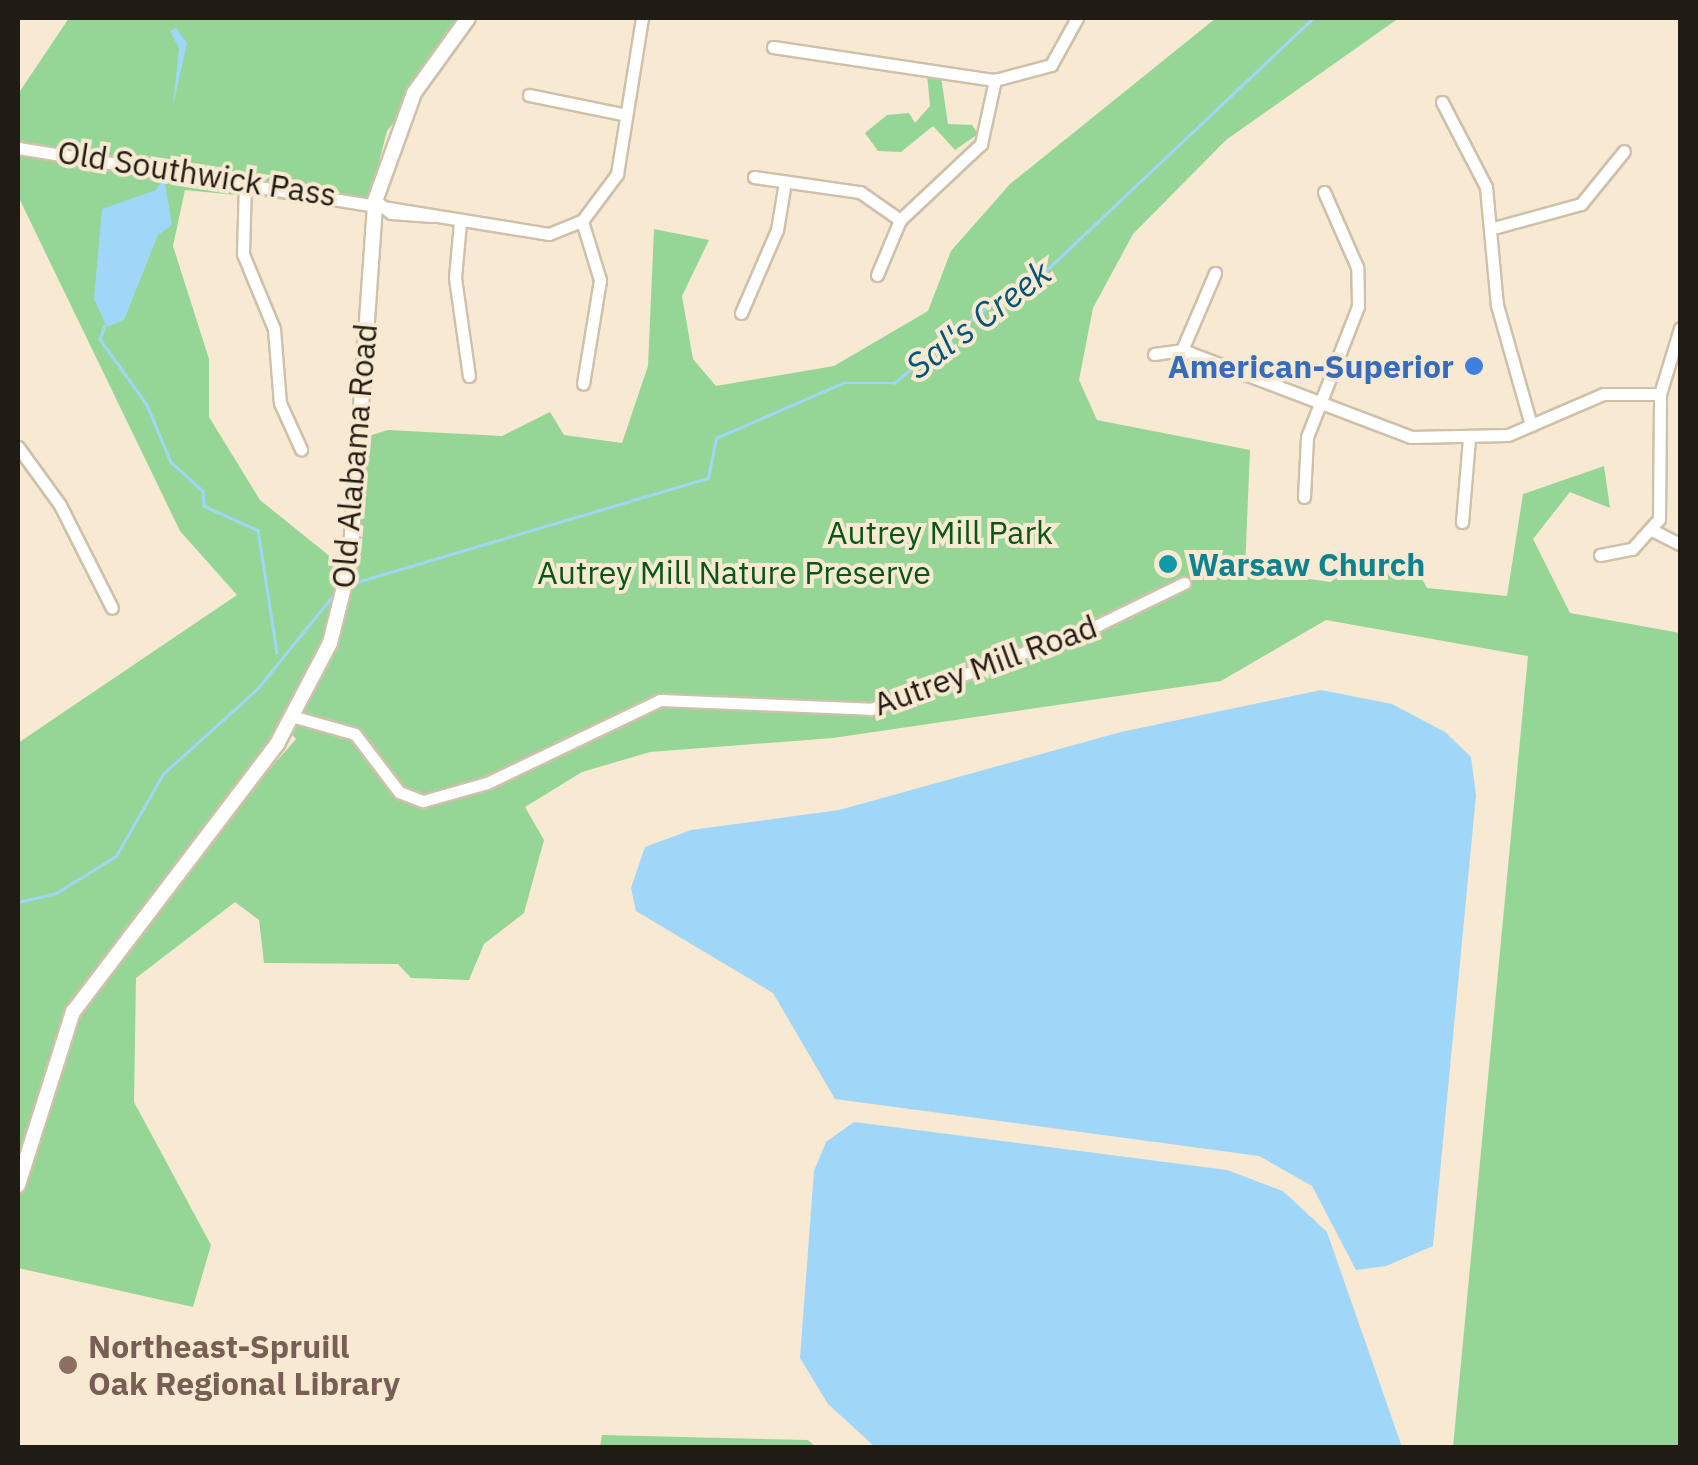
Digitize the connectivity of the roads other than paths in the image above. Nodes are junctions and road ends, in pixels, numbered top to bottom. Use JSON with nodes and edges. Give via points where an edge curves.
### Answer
{"nodes":[{"id":1,"x":468,"y":18,"type":"edge"},
{"id":2,"x":642,"y":18,"type":"edge"},
{"id":3,"x":1077,"y":18,"type":"edge"},
{"id":4,"x":773,"y":47,"type":"dead end"},
{"id":5,"x":995,"y":80,"type":"junction"},
{"id":6,"x":529,"y":95,"type":"dead end"},
{"id":7,"x":1442,"y":102,"type":"dead end"},
{"id":8,"x":622,"y":114,"type":"junction"},
{"id":9,"x":18,"y":148,"type":"edge"},
{"id":10,"x":1624,"y":151,"type":"dead end"},
{"id":11,"x":754,"y":177,"type":"dead end"},
{"id":12,"x":245,"y":181,"type":"junction"},
{"id":13,"x":785,"y":182,"type":"junction"},
{"id":14,"x":1324,"y":192,"type":"dead end"},
{"id":15,"x":375,"y":200,"type":"junction"},
{"id":16,"x":900,"y":220,"type":"junction"},
{"id":17,"x":582,"y":221,"type":"junction"},
{"id":18,"x":460,"y":222,"type":"junction"},
{"id":19,"x":1496,"y":227,"type":"junction"},
{"id":20,"x":1215,"y":272,"type":"dead end"},
{"id":21,"x":877,"y":274,"type":"dead end"},
{"id":22,"x":741,"y":312,"type":"dead end"},
{"id":23,"x":1680,"y":328,"type":"edge"},
{"id":24,"x":1182,"y":350,"type":"junction"},
{"id":25,"x":1154,"y":354,"type":"dead end"},
{"id":26,"x":469,"y":376,"type":"dead end"},
{"id":27,"x":583,"y":384,"type":"dead end"},
{"id":28,"x":1660,"y":394,"type":"junction"},
{"id":29,"x":1318,"y":405,"type":"junction"},
{"id":30,"x":1531,"y":424,"type":"junction"},
{"id":31,"x":1470,"y":439,"type":"junction"},
{"id":32,"x":18,"y":448,"type":"edge"},
{"id":33,"x":302,"y":449,"type":"dead end"},
{"id":34,"x":1304,"y":497,"type":"dead end"},
{"id":35,"x":1462,"y":522,"type":"dead end"},
{"id":36,"x":1652,"y":530,"type":"junction"},
{"id":37,"x":1680,"y":544,"type":"edge"},
{"id":38,"x":1600,"y":555,"type":"dead end"},
{"id":39,"x":1184,"y":583,"type":"dead end"},
{"id":40,"x":112,"y":608,"type":"dead end"},
{"id":41,"x":295,"y":717,"type":"junction"},
{"id":42,"x":18,"y":1185,"type":"edge"}],
"edges":[{"from":1,"to":15,"type":"main road","name":"Old Alabama Road","via":[[414,93]]},
{"from":2,"to":8,"type":"street"},
{"from":3,"to":5,"type":"street","via":[[1050,65]]},
{"from":4,"to":5,"type":"street"},
{"from":5,"to":16,"type":"street","via":[[981,144]]},
{"from":6,"to":8,"type":"street"},
{"from":7,"to":19,"type":"street","via":[[1465,136]]},
{"from":8,"to":17,"type":"street","via":[[618,174]]},
{"from":9,"to":12,"type":"street","name":"Old Southwick Pass"},
{"from":10,"to":19,"type":"street","via":[[1581,204]]},
{"from":11,"to":13,"type":"street"},
{"from":12,"to":15,"type":"street","name":"Old Southwick Pass"},
{"from":12,"to":33,"type":"street","via":[[243,254],[274,329],[280,403]]},
{"from":13,"to":16,"type":"street","via":[[860,192]]},
{"from":13,"to":22,"type":"street","via":[[777,230]]},
{"from":14,"to":29,"type":"street","via":[[1357,267],[1358,306]]},
{"from":15,"to":18,"type":"street","name":"Old Southwick Pass","via":[[391,213]]},
{"from":15,"to":41,"type":"main road","name":"Old Alabama Road","via":[[350,563],[330,643]]},
{"from":16,"to":21,"type":"street"},
{"from":17,"to":18,"type":"street","name":"Old Southwick Pass","via":[[532,235]]},
{"from":17,"to":27,"type":"street","via":[[600,280]]},
{"from":18,"to":26,"type":"street","via":[[455,278]]},
{"from":19,"to":30,"type":"street","via":[[1498,305]]},
{"from":20,"to":24,"type":"street"},
{"from":23,"to":28,"type":"street"},
{"from":24,"to":25,"type":"street"},
{"from":24,"to":29,"type":"street"},
{"from":28,"to":30,"type":"street","via":[[1603,394]]},
{"from":28,"to":36,"type":"street","via":[[1664,480]]},
{"from":29,"to":31,"type":"street","via":[[1411,437]]},
{"from":29,"to":34,"type":"street","via":[[1300,476]]},
{"from":30,"to":31,"type":"street"},
{"from":31,"to":35,"type":"street"},
{"from":32,"to":40,"type":"street"},
{"from":36,"to":37,"type":"street"},
{"from":36,"to":38,"type":"street","via":[[1632,549]]},
{"from":39,"to":41,"type":"street","name":"Autrey Mill Road","via":[[1098,625],[871,709],[660,700],[487,783],[424,801],[399,792],[355,734]]},
{"from":41,"to":42,"type":"main road","name":"Old Alabama Road","via":[[73,1012]]}]}
